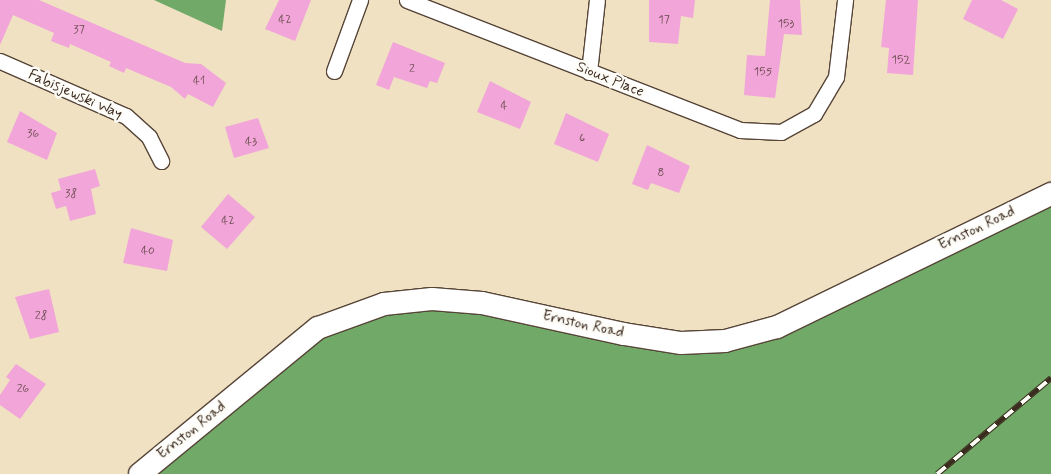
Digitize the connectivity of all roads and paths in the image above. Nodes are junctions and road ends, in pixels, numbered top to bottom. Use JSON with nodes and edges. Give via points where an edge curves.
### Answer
{"nodes":[{"id":1,"x":360,"y":0,"type":"edge"},
{"id":2,"x":407,"y":0,"type":"edge"},
{"id":3,"x":597,"y":0,"type":"edge"},
{"id":4,"x":845,"y":0,"type":"edge"},
{"id":5,"x":0,"y":62,"type":"edge"},
{"id":6,"x":334,"y":70,"type":"dead end"},
{"id":7,"x":589,"y":72,"type":"junction"},
{"id":8,"x":161,"y":161,"type":"dead end"},
{"id":9,"x":1051,"y":194,"type":"edge"},
{"id":10,"x":140,"y":474,"type":"edge"}],
"edges":[{"from":1,"to":6,"type":"street"},
{"from":2,"to":7,"type":"street","name":"Sioux Place"},
{"from":3,"to":7,"type":"street"},
{"from":4,"to":7,"type":"street","name":"Sioux Place","via":[[836,77],[814,114],[781,132],[740,130]]},
{"from":5,"to":8,"type":"street","name":"Fabisjewski Way","via":[[126,116],[148,137]]},
{"from":9,"to":10,"type":"street","name":"Ernston Road","via":[[777,327],[725,341],[681,343],[482,303],[432,298],[384,304],[318,328]]}]}
